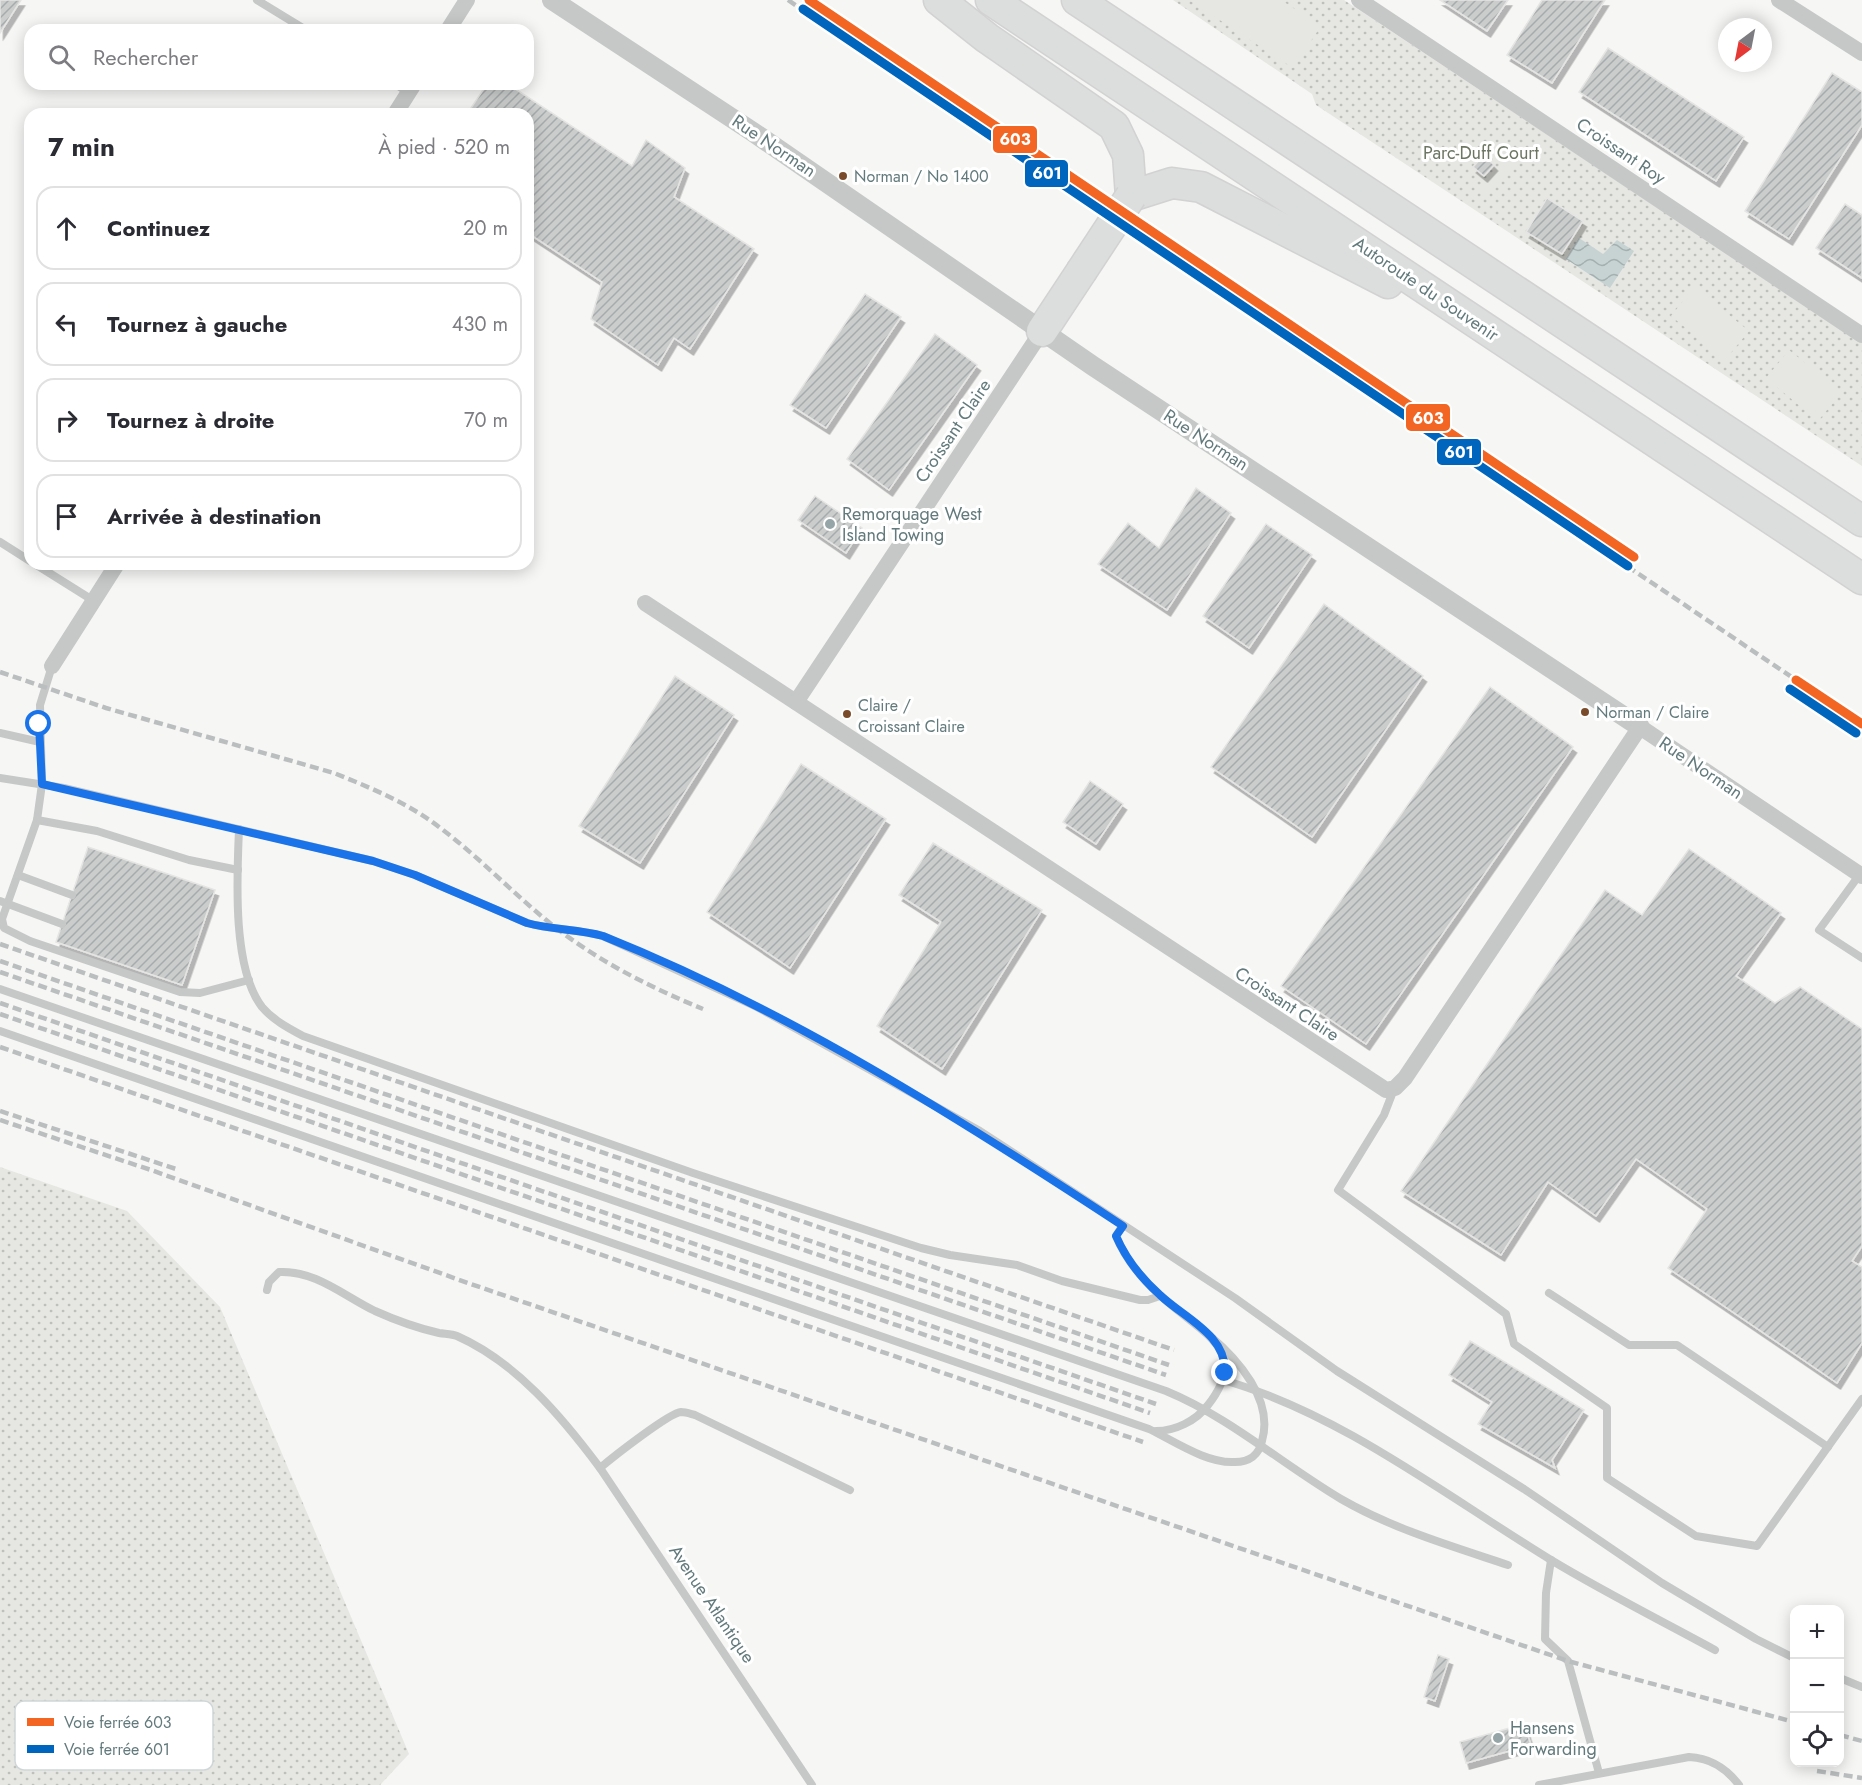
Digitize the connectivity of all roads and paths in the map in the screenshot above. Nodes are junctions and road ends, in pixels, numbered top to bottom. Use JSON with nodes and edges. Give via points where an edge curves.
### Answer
{"nodes":[{"id":1,"x":257,"y":0,"type":"edge"},
{"id":2,"x":466,"y":0,"type":"edge"},
{"id":3,"x":552,"y":0,"type":"edge"},
{"id":4,"x":939,"y":0,"type":"edge"},
{"id":5,"x":991,"y":0,"type":"edge"},
{"id":6,"x":1077,"y":0,"type":"edge"},
{"id":7,"x":1359,"y":0,"type":"edge"},
{"id":8,"x":1779,"y":0,"type":"edge"},
{"id":9,"x":296,"y":24,"type":"edge"},
{"id":10,"x":452,"y":24,"type":"edge"},
{"id":11,"x":1862,"y":53,"type":"edge"},
{"id":12,"x":405,"y":90,"type":"edge"},
{"id":13,"x":397,"y":108,"type":"edge"},
{"id":14,"x":1134,"y":191,"type":"junction"},
{"id":15,"x":1042,"y":331,"type":"junction"},
{"id":16,"x":1862,"y":335,"type":"edge"},
{"id":17,"x":1508,"y":344,"type":"junction"},
{"id":18,"x":1862,"y":521,"type":"edge"},
{"id":19,"x":0,"y":542,"type":"edge"},
{"id":20,"x":24,"y":557,"type":"edge"},
{"id":21,"x":45,"y":570,"type":"edge"},
{"id":22,"x":113,"y":570,"type":"edge"},
{"id":23,"x":1862,"y":579,"type":"edge"},
{"id":24,"x":94,"y":601,"type":"junction"},
{"id":25,"x":645,"y":603,"type":"dead end"},
{"id":26,"x":52,"y":666,"type":"joint"},
{"id":27,"x":796,"y":702,"type":"junction"},
{"id":28,"x":1640,"y":727,"type":"junction"},
{"id":29,"x":0,"y":733,"type":"edge"},
{"id":30,"x":40,"y":742,"type":"junction"},
{"id":31,"x":0,"y":778,"type":"edge"},
{"id":32,"x":42,"y":784,"type":"junction"},
{"id":33,"x":37,"y":820,"type":"junction"},
{"id":34,"x":239,"y":829,"type":"junction"},
{"id":35,"x":238,"y":870,"type":"junction"},
{"id":36,"x":18,"y":875,"type":"junction"},
{"id":37,"x":1861,"y":875,"type":"edge"},
{"id":38,"x":72,"y":895,"type":"dead end"},
{"id":39,"x":4,"y":902,"type":"edge"},
{"id":40,"x":62,"y":924,"type":"dead end"},
{"id":41,"x":1862,"y":958,"type":"edge"},
{"id":42,"x":249,"y":980,"type":"junction"},
{"id":43,"x":0,"y":989,"type":"edge"},
{"id":44,"x":0,"y":1031,"type":"edge"},
{"id":45,"x":1395,"y":1088,"type":"junction"},
{"id":46,"x":1123,"y":1226,"type":"junction"},
{"id":47,"x":267,"y":1290,"type":"dead end"},
{"id":48,"x":1549,"y":1293,"type":"dead end"},
{"id":49,"x":1160,"y":1296,"type":"junction"},
{"id":50,"x":1209,"y":1335,"type":"junction"},
{"id":51,"x":1223,"y":1380,"type":"junction"},
{"id":52,"x":1256,"y":1390,"type":"junction"},
{"id":53,"x":1862,"y":1399,"type":"edge"},
{"id":54,"x":1205,"y":1409,"type":"junction"},
{"id":55,"x":1149,"y":1429,"type":"junction"},
{"id":56,"x":1261,"y":1447,"type":"junction"},
{"id":57,"x":1828,"y":1447,"type":"junction"},
{"id":58,"x":600,"y":1468,"type":"junction"},
{"id":59,"x":850,"y":1490,"type":"dead end"},
{"id":60,"x":1551,"y":1560,"type":"junction"},
{"id":61,"x":1508,"y":1565,"type":"dead end"},
{"id":62,"x":1715,"y":1650,"type":"dead end"},
{"id":63,"x":1790,"y":1656,"type":"edge"},
{"id":64,"x":1844,"y":1680,"type":"edge"},
{"id":65,"x":1862,"y":1687,"type":"edge"},
{"id":66,"x":1599,"y":1773,"type":"junction"},
{"id":67,"x":812,"y":1785,"type":"edge"},
{"id":68,"x":1539,"y":1785,"type":"edge"},
{"id":69,"x":1739,"y":1785,"type":"edge"}],
"edges":[{"from":1,"to":9,"type":"lane"},
{"from":2,"to":10,"type":"street"},
{"from":3,"to":15,"type":"street","name":"Rue Norman","via":[[753,132]]},
{"from":4,"to":14,"type":"highway","via":[[1114,126],[1126,145]]},
{"from":5,"to":17,"type":"highway","name":"Autoroute du Souvenir"},
{"from":6,"to":18,"type":"highway"},
{"from":7,"to":16,"type":"street","name":"Croissant Roy"},
{"from":8,"to":11,"type":"street"},
{"from":12,"to":13,"type":"street"},
{"from":14,"to":15,"type":"highway","bridge":true},
{"from":14,"to":17,"type":"highway","via":[[1172,183],[1201,186]]},
{"from":15,"to":27,"type":"street","name":"Croissant Claire"},
{"from":15,"to":28,"type":"street","name":"Rue Norman"},
{"from":17,"to":23,"type":"highway","name":"Autoroute du Souvenir"},
{"from":19,"to":20,"type":"lane"},
{"from":21,"to":24,"type":"lane"},
{"from":22,"to":24,"type":"street"},
{"from":24,"to":26,"type":"street"},
{"from":25,"to":27,"type":"street","name":"Croissant Claire"},
{"from":26,"to":30,"type":"lane","via":[[40,705]]},
{"from":27,"to":45,"type":"street","name":"Croissant Claire","via":[[1365,1079],[1381,1089]]},
{"from":28,"to":37,"type":"street","name":"Rue Norman"},
{"from":28,"to":45,"type":"street"},
{"from":29,"to":30,"type":"lane"},
{"from":30,"to":32,"type":"lane"},
{"from":31,"to":32,"type":"lane"},
{"from":32,"to":33,"type":"lane"},
{"from":32,"to":34,"type":"lane"},
{"from":33,"to":35,"type":"lane","via":[[97,831],[189,860]]},
{"from":33,"to":36,"type":"lane"},
{"from":34,"to":35,"type":"lane"},
{"from":34,"to":46,"type":"lane","via":[[373,861],[527,923],[581,930],[630,947],[755,1006],[980,1131]]},
{"from":35,"to":42,"type":"lane"},
{"from":36,"to":38,"type":"lane"},
{"from":36,"to":39,"type":"lane"},
{"from":37,"to":41,"type":"lane","via":[[1819,930]]},
{"from":39,"to":40,"type":"lane"},
{"from":39,"to":42,"type":"lane","via":[[2,924],[12,933],[180,992],[200,993]]},
{"from":42,"to":49,"type":"lane","via":[[268,1013],[310,1039],[682,1169],[938,1253],[1017,1265],[1062,1281],[1140,1300]]},
{"from":43,"to":54,"type":"lane","via":[[1166,1391]]},
{"from":44,"to":55,"type":"lane"},
{"from":45,"to":57,"type":"lane","via":[[1384,1115],[1338,1190],[1506,1314],[1514,1344],[1606,1408],[1607,1478],[1696,1536],[1758,1546]]},
{"from":46,"to":49,"type":"lane","via":[[1116,1236],[1121,1248]]},
{"from":46,"to":63,"type":"lane","via":[[1662,1583]]},
{"from":47,"to":58,"type":"lane","name":"Avenue Atlantique","via":[[279,1272],[299,1272],[377,1312],[455,1335],[481,1348],[552,1408]]},
{"from":48,"to":57,"type":"lane","via":[[1629,1345],[1677,1345]]},
{"from":49,"to":50,"type":"lane"},
{"from":50,"to":51,"type":"lane","via":[[1223,1355]]},
{"from":50,"to":52,"type":"lane","via":[[1231,1354]]},
{"from":51,"to":52,"type":"lane"},
{"from":51,"to":54,"type":"lane"},
{"from":52,"to":56,"type":"lane","via":[[1263,1420]]},
{"from":52,"to":60,"type":"lane","via":[[1355,1439]]},
{"from":53,"to":57,"type":"lane"},
{"from":54,"to":55,"type":"lane","via":[[1170,1430]]},
{"from":54,"to":56,"type":"lane"},
{"from":55,"to":56,"type":"lane","via":[[1206,1455],[1233,1462],[1250,1459]]},
{"from":56,"to":61,"type":"lane","via":[[1386,1523]]},
{"from":58,"to":59,"type":"lane","via":[[664,1418],[688,1413]]},
{"from":58,"to":67,"type":"lane","name":"Avenue Atlantique"},
{"from":60,"to":62,"type":"lane"},
{"from":60,"to":66,"type":"lane","via":[[1545,1639],[1568,1661]]},
{"from":64,"to":65,"type":"lane"},
{"from":66,"to":68,"type":"lane"},
{"from":66,"to":69,"type":"lane","via":[[1689,1757],[1709,1760],[1729,1772]]}]}
